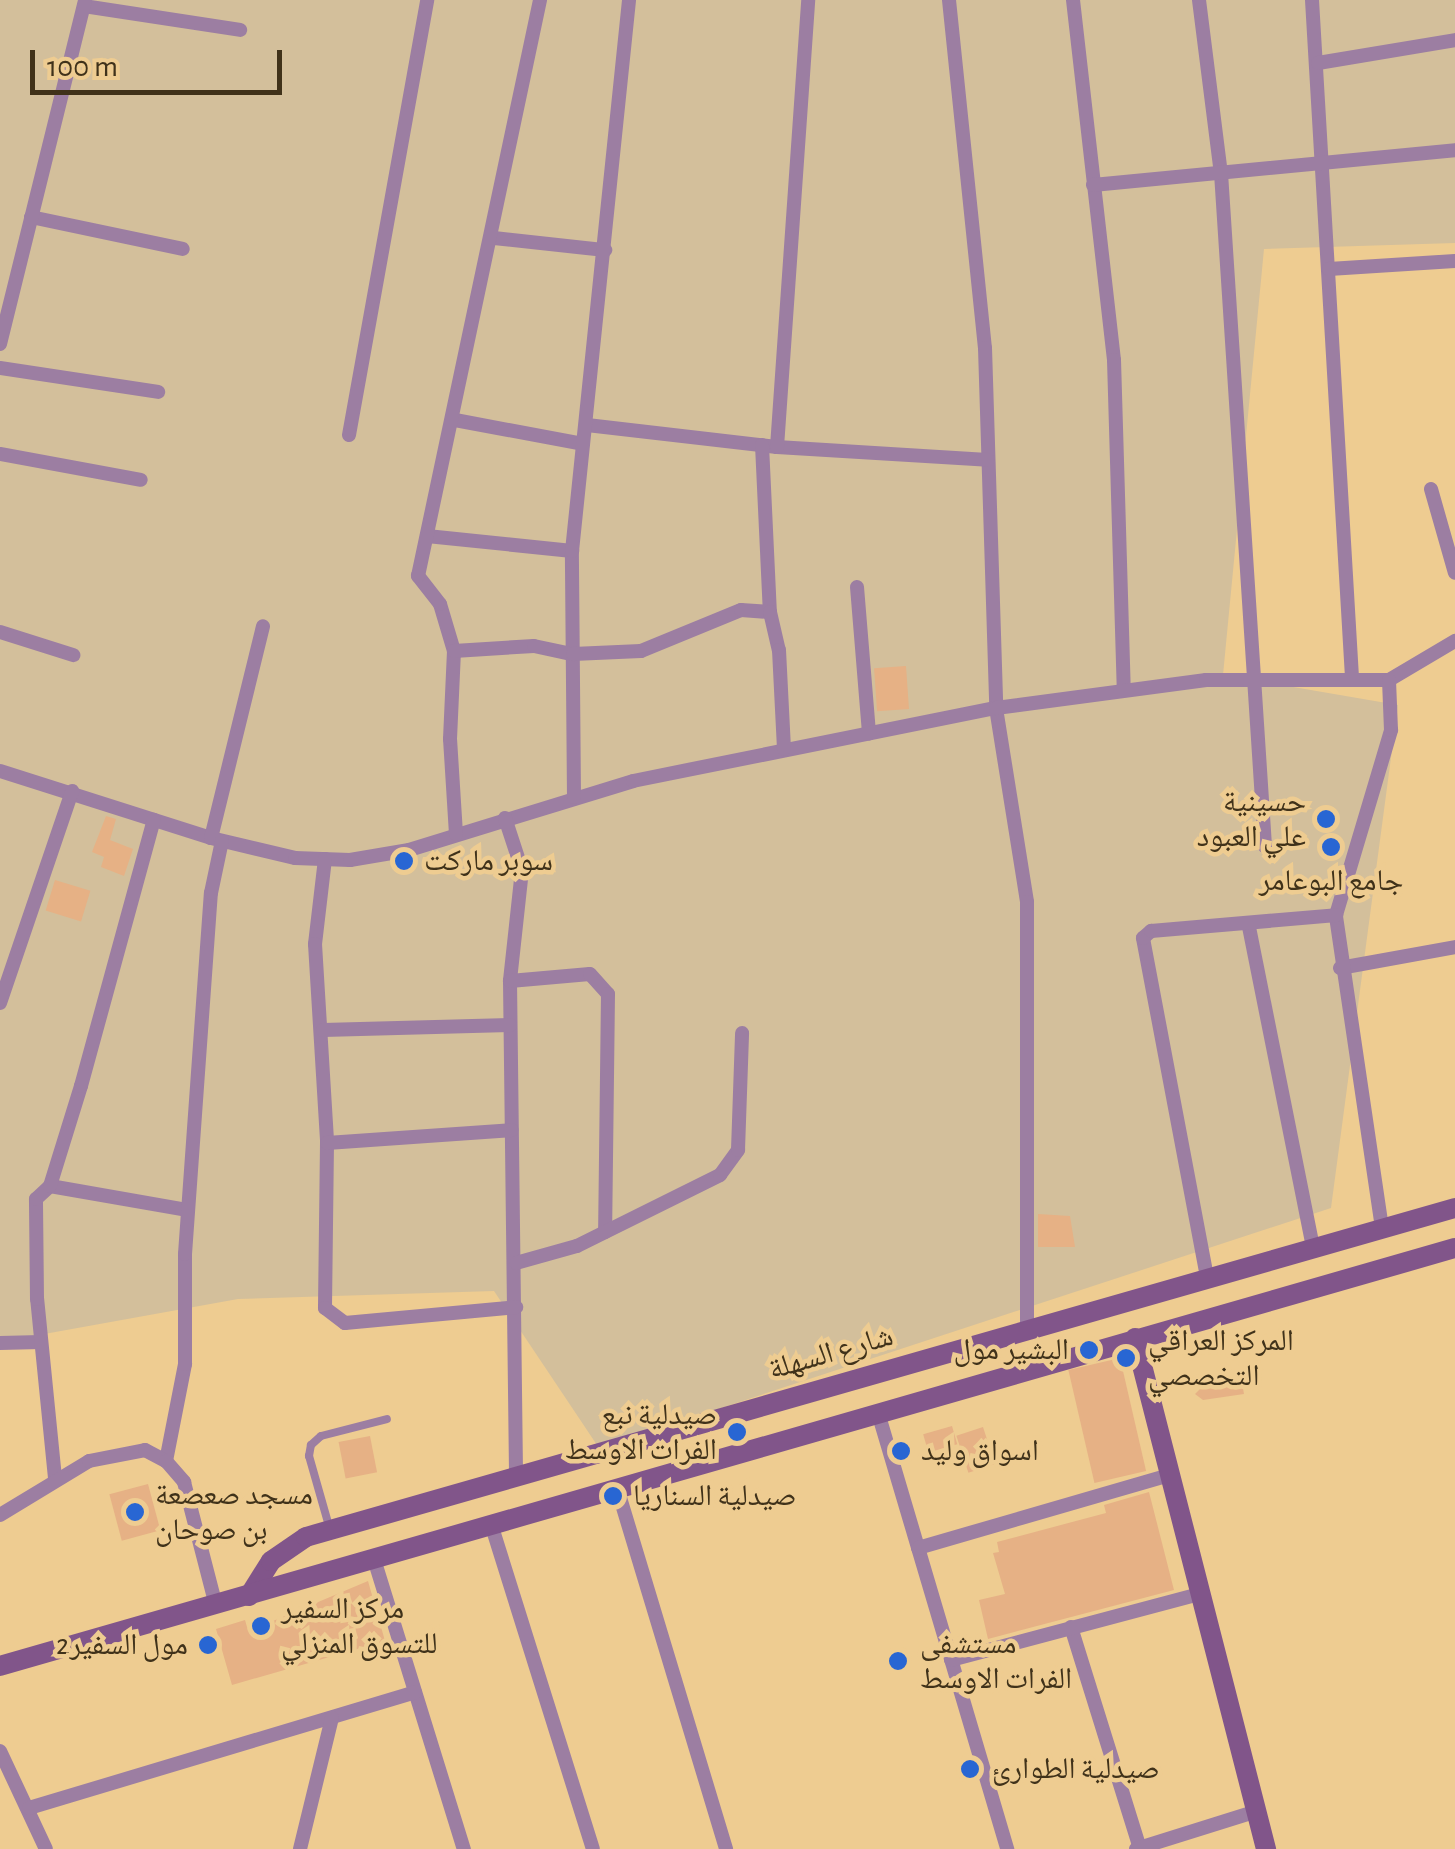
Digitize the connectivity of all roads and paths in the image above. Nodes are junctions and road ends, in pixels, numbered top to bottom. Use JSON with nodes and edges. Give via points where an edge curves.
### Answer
{"nodes":[{"id":1,"x":426,"y":0,"type":"edge"},
{"id":2,"x":540,"y":0,"type":"edge"},
{"id":3,"x":629,"y":0,"type":"edge"},
{"id":4,"x":808,"y":0,"type":"edge"},
{"id":5,"x":950,"y":0,"type":"edge"},
{"id":6,"x":1073,"y":0,"type":"edge"},
{"id":7,"x":1199,"y":0,"type":"edge"},
{"id":8,"x":1312,"y":0,"type":"edge"},
{"id":9,"x":84,"y":3,"type":"edge"},
{"id":10,"x":240,"y":30,"type":"dead end"},
{"id":11,"x":1455,"y":40,"type":"edge"},
{"id":12,"x":1318,"y":64,"type":"junction"},
{"id":13,"x":1455,"y":150,"type":"edge"},
{"id":14,"x":1318,"y":159,"type":"junction"},
{"id":15,"x":1221,"y":172,"type":"junction"},
{"id":16,"x":1094,"y":185,"type":"junction"},
{"id":17,"x":31,"y":217,"type":"junction"},
{"id":18,"x":494,"y":238,"type":"junction"},
{"id":19,"x":183,"y":249,"type":"dead end"},
{"id":20,"x":605,"y":250,"type":"junction"},
{"id":21,"x":1455,"y":261,"type":"edge"},
{"id":22,"x":1329,"y":269,"type":"junction"},
{"id":23,"x":0,"y":344,"type":"edge"},
{"id":24,"x":0,"y":368,"type":"edge"},
{"id":25,"x":158,"y":392,"type":"dead end"},
{"id":26,"x":455,"y":420,"type":"junction"},
{"id":27,"x":587,"y":425,"type":"junction"},
{"id":28,"x":350,"y":435,"type":"dead end"},
{"id":29,"x":583,"y":444,"type":"junction"},
{"id":30,"x":770,"y":446,"type":"junction"},
{"id":31,"x":0,"y":454,"type":"edge"},
{"id":32,"x":988,"y":460,"type":"junction"},
{"id":33,"x":141,"y":480,"type":"dead end"},
{"id":34,"x":1432,"y":489,"type":"dead end"},
{"id":35,"x":426,"y":536,"type":"junction"},
{"id":36,"x":572,"y":552,"type":"junction"},
{"id":37,"x":1455,"y":573,"type":"edge"},
{"id":38,"x":857,"y":588,"type":"dead end"},
{"id":39,"x":770,"y":612,"type":"junction"},
{"id":40,"x":263,"y":626,"type":"dead end"},
{"id":41,"x":0,"y":632,"type":"edge"},
{"id":42,"x":1455,"y":640,"type":"edge"},
{"id":43,"x":454,"y":651,"type":"junction"},
{"id":44,"x":573,"y":654,"type":"junction"},
{"id":45,"x":73,"y":655,"type":"dead end"},
{"id":46,"x":1253,"y":678,"type":"junction"},
{"id":47,"x":1352,"y":678,"type":"junction"},
{"id":48,"x":1390,"y":680,"type":"junction"},
{"id":49,"x":1124,"y":688,"type":"junction"},
{"id":50,"x":996,"y":708,"type":"junction"},
{"id":51,"x":869,"y":734,"type":"junction"},
{"id":52,"x":784,"y":749,"type":"junction"},
{"id":53,"x":0,"y":771,"type":"edge"},
{"id":54,"x":72,"y":791,"type":"junction"},
{"id":55,"x":574,"y":797,"type":"junction"},
{"id":56,"x":505,"y":818,"type":"junction"},
{"id":57,"x":154,"y":820,"type":"junction"},
{"id":58,"x":456,"y":834,"type":"junction"},
{"id":59,"x":216,"y":840,"type":"junction"},
{"id":60,"x":1265,"y":847,"type":"dead end"},
{"id":61,"x":325,"y":859,"type":"junction"},
{"id":62,"x":1336,"y":915,"type":"junction"},
{"id":63,"x":1248,"y":926,"type":"junction"},
{"id":64,"x":1455,"y":947,"type":"edge"},
{"id":65,"x":1340,"y":968,"type":"junction"},
{"id":66,"x":510,"y":981,"type":"junction"},
{"id":67,"x":0,"y":1003,"type":"edge"},
{"id":68,"x":510,"y":1025,"type":"junction"},
{"id":69,"x":322,"y":1030,"type":"junction"},
{"id":70,"x":742,"y":1033,"type":"dead end"},
{"id":71,"x":512,"y":1130,"type":"junction"},
{"id":72,"x":327,"y":1143,"type":"junction"},
{"id":73,"x":50,"y":1186,"type":"junction"},
{"id":74,"x":1455,"y":1208,"type":"edge"},
{"id":75,"x":188,"y":1210,"type":"junction"},
{"id":76,"x":1382,"y":1228,"type":"junction"},
{"id":77,"x":606,"y":1232,"type":"junction"},
{"id":78,"x":1313,"y":1247,"type":"junction"},
{"id":79,"x":1455,"y":1248,"type":"edge"},
{"id":80,"x":516,"y":1263,"type":"junction"},
{"id":81,"x":1207,"y":1277,"type":"junction"},
{"id":82,"x":516,"y":1307,"type":"junction"},
{"id":83,"x":1027,"y":1329,"type":"junction"},
{"id":84,"x":1135,"y":1338,"type":"junction"},
{"id":85,"x":41,"y":1342,"type":"junction"},
{"id":86,"x":0,"y":1343,"type":"edge"},
{"id":87,"x":879,"y":1416,"type":"junction"},
{"id":88,"x":386,"y":1419,"type":"dead end"},
{"id":89,"x":166,"y":1461,"type":"junction"},
{"id":90,"x":516,"y":1474,"type":"junction"},
{"id":91,"x":1169,"y":1475,"type":"junction"},
{"id":92,"x":55,"y":1478,"type":"junction"},
{"id":93,"x":618,"y":1491,"type":"junction"},
{"id":94,"x":0,"y":1515,"type":"edge"},
{"id":95,"x":492,"y":1528,"type":"junction"},
{"id":96,"x":330,"y":1530,"type":"junction"},
{"id":97,"x":918,"y":1548,"type":"junction"},
{"id":98,"x":374,"y":1559,"type":"junction"},
{"id":99,"x":1198,"y":1594,"type":"junction"},
{"id":100,"x":249,"y":1596,"type":"junction"},
{"id":101,"x":216,"y":1606,"type":"junction"},
{"id":102,"x":1071,"y":1627,"type":"junction"},
{"id":103,"x":951,"y":1660,"type":"junction"},
{"id":104,"x":0,"y":1666,"type":"edge"},
{"id":105,"x":416,"y":1692,"type":"junction"},
{"id":106,"x":332,"y":1718,"type":"junction"},
{"id":107,"x":0,"y":1751,"type":"edge"},
{"id":108,"x":28,"y":1808,"type":"junction"},
{"id":109,"x":1257,"y":1811,"type":"junction"},
{"id":110,"x":1138,"y":1848,"type":"edge"},
{"id":111,"x":46,"y":1849,"type":"edge"},
{"id":112,"x":300,"y":1849,"type":"edge"},
{"id":113,"x":464,"y":1849,"type":"edge"},
{"id":114,"x":594,"y":1849,"type":"edge"},
{"id":115,"x":726,"y":1849,"type":"edge"},
{"id":116,"x":1007,"y":1849,"type":"edge"},
{"id":117,"x":1266,"y":1849,"type":"edge"}],
"edges":[{"from":1,"to":28,"type":"street"},
{"from":2,"to":18,"type":"street"},
{"from":3,"to":20,"type":"street"},
{"from":4,"to":30,"type":"street"},
{"from":5,"to":32,"type":"street","via":[[978,250]]},
{"from":6,"to":16,"type":"street"},
{"from":7,"to":15,"type":"street"},
{"from":8,"to":12,"type":"street"},
{"from":9,"to":10,"type":"street"},
{"from":9,"to":17,"type":"street"},
{"from":11,"to":12,"type":"street"},
{"from":12,"to":14,"type":"street"},
{"from":13,"to":14,"type":"street"},
{"from":14,"to":15,"type":"street"},
{"from":14,"to":22,"type":"street"},
{"from":15,"to":16,"type":"street"},
{"from":15,"to":46,"type":"street"},
{"from":16,"to":49,"type":"street","via":[[1114,360]]},
{"from":17,"to":19,"type":"street"},
{"from":17,"to":23,"type":"street"},
{"from":18,"to":20,"type":"street"},
{"from":18,"to":26,"type":"street"},
{"from":20,"to":27,"type":"street"},
{"from":21,"to":22,"type":"street"},
{"from":22,"to":47,"type":"street"},
{"from":24,"to":25,"type":"street"},
{"from":26,"to":29,"type":"street"},
{"from":26,"to":35,"type":"street"},
{"from":27,"to":29,"type":"street"},
{"from":27,"to":30,"type":"street"},
{"from":29,"to":36,"type":"street"},
{"from":30,"to":32,"type":"street"},
{"from":30,"to":39,"type":"street"},
{"from":31,"to":33,"type":"street"},
{"from":32,"to":50,"type":"street"},
{"from":34,"to":37,"type":"street"},
{"from":35,"to":36,"type":"street"},
{"from":35,"to":43,"type":"street","via":[[418,576],[440,604]]},
{"from":36,"to":44,"type":"street"},
{"from":38,"to":51,"type":"street"},
{"from":39,"to":44,"type":"street","via":[[741,610],[641,651]]},
{"from":39,"to":52,"type":"street","via":[[779,650]]},
{"from":40,"to":59,"type":"street"},
{"from":41,"to":45,"type":"street"},
{"from":42,"to":48,"type":"street"},
{"from":43,"to":44,"type":"street","via":[[534,646]]},
{"from":43,"to":58,"type":"street"},
{"from":44,"to":55,"type":"street"},
{"from":46,"to":47,"type":"street"},
{"from":46,"to":49,"type":"street"},
{"from":46,"to":60,"type":"street"},
{"from":47,"to":48,"type":"street"},
{"from":48,"to":62,"type":"street","via":[[1384,763]]},
{"from":49,"to":50,"type":"street"},
{"from":50,"to":51,"type":"street"},
{"from":50,"to":83,"type":"street","via":[[1027,902]]},
{"from":51,"to":52,"type":"street"},
{"from":52,"to":55,"type":"street"},
{"from":53,"to":54,"type":"street"},
{"from":54,"to":57,"type":"street"},
{"from":54,"to":67,"type":"street"},
{"from":55,"to":56,"type":"street"},
{"from":56,"to":58,"type":"street"},
{"from":56,"to":66,"type":"street","via":[[522,870]]},
{"from":57,"to":59,"type":"street"},
{"from":57,"to":73,"type":"street"},
{"from":58,"to":61,"type":"street","via":[[409,850]]},
{"from":59,"to":61,"type":"street"},
{"from":59,"to":75,"type":"street"},
{"from":61,"to":69,"type":"street","via":[[315,944]]},
{"from":62,"to":63,"type":"street"},
{"from":62,"to":65,"type":"street"},
{"from":63,"to":78,"type":"street"},
{"from":63,"to":81,"type":"street","via":[[1151,931],[1143,938]]},
{"from":64,"to":65,"type":"street"},
{"from":65,"to":76,"type":"street"},
{"from":66,"to":68,"type":"street"},
{"from":66,"to":77,"type":"street","via":[[590,974],[608,994]]},
{"from":68,"to":69,"type":"street"},
{"from":68,"to":71,"type":"street"},
{"from":69,"to":72,"type":"street"},
{"from":70,"to":77,"type":"street","via":[[735,1157],[720,1175]]},
{"from":71,"to":72,"type":"street"},
{"from":71,"to":80,"type":"street"},
{"from":72,"to":82,"type":"street","via":[[325,1308],[337,1322]]},
{"from":73,"to":75,"type":"street"},
{"from":73,"to":85,"type":"street","via":[[36,1198]]},
{"from":74,"to":76,"type":"main road","name":"شارع السهلة"},
{"from":75,"to":89,"type":"street","via":[[186,1364]]},
{"from":76,"to":78,"type":"main road","name":"شارع السهلة"},
{"from":77,"to":80,"type":"street"},
{"from":78,"to":81,"type":"main road","name":"شارع السهلة"},
{"from":79,"to":84,"type":"main road"},
{"from":80,"to":82,"type":"street"},
{"from":81,"to":83,"type":"main road","name":"شارع السهلة"},
{"from":82,"to":90,"type":"street"},
{"from":83,"to":90,"type":"main road","name":"شارع السهلة"},
{"from":84,"to":87,"type":"main road"},
{"from":84,"to":91,"type":"main road"},
{"from":85,"to":86,"type":"street"},
{"from":85,"to":92,"type":"street"},
{"from":87,"to":93,"type":"main road"},
{"from":87,"to":97,"type":"street"},
{"from":88,"to":96,"type":"lane","via":[[321,1436],[311,1445],[308,1456]]},
{"from":89,"to":92,"type":"street","via":[[144,1450],[124,1450]]},
{"from":89,"to":101,"type":"street","via":[[184,1482]]},
{"from":90,"to":96,"type":"main road","name":"شارع السهلة"},
{"from":91,"to":97,"type":"street"},
{"from":91,"to":99,"type":"main road"},
{"from":92,"to":94,"type":"street"},
{"from":93,"to":95,"type":"main road"},
{"from":93,"to":115,"type":"street"},
{"from":95,"to":98,"type":"main road"},
{"from":95,"to":114,"type":"street"},
{"from":96,"to":100,"type":"main road","name":"شارع السهلة","via":[[282,1551]]},
{"from":97,"to":103,"type":"street"},
{"from":98,"to":100,"type":"main road"},
{"from":98,"to":105,"type":"street"},
{"from":99,"to":102,"type":"street"},
{"from":99,"to":109,"type":"main road"},
{"from":100,"to":101,"type":"main road"},
{"from":101,"to":104,"type":"main road"},
{"from":102,"to":103,"type":"street"},
{"from":102,"to":110,"type":"street"},
{"from":103,"to":116,"type":"street"},
{"from":105,"to":106,"type":"street"},
{"from":105,"to":113,"type":"street"},
{"from":106,"to":108,"type":"street"},
{"from":106,"to":112,"type":"street"},
{"from":107,"to":108,"type":"street"},
{"from":108,"to":111,"type":"street"},
{"from":109,"to":110,"type":"street"},
{"from":109,"to":117,"type":"main road"}]}
